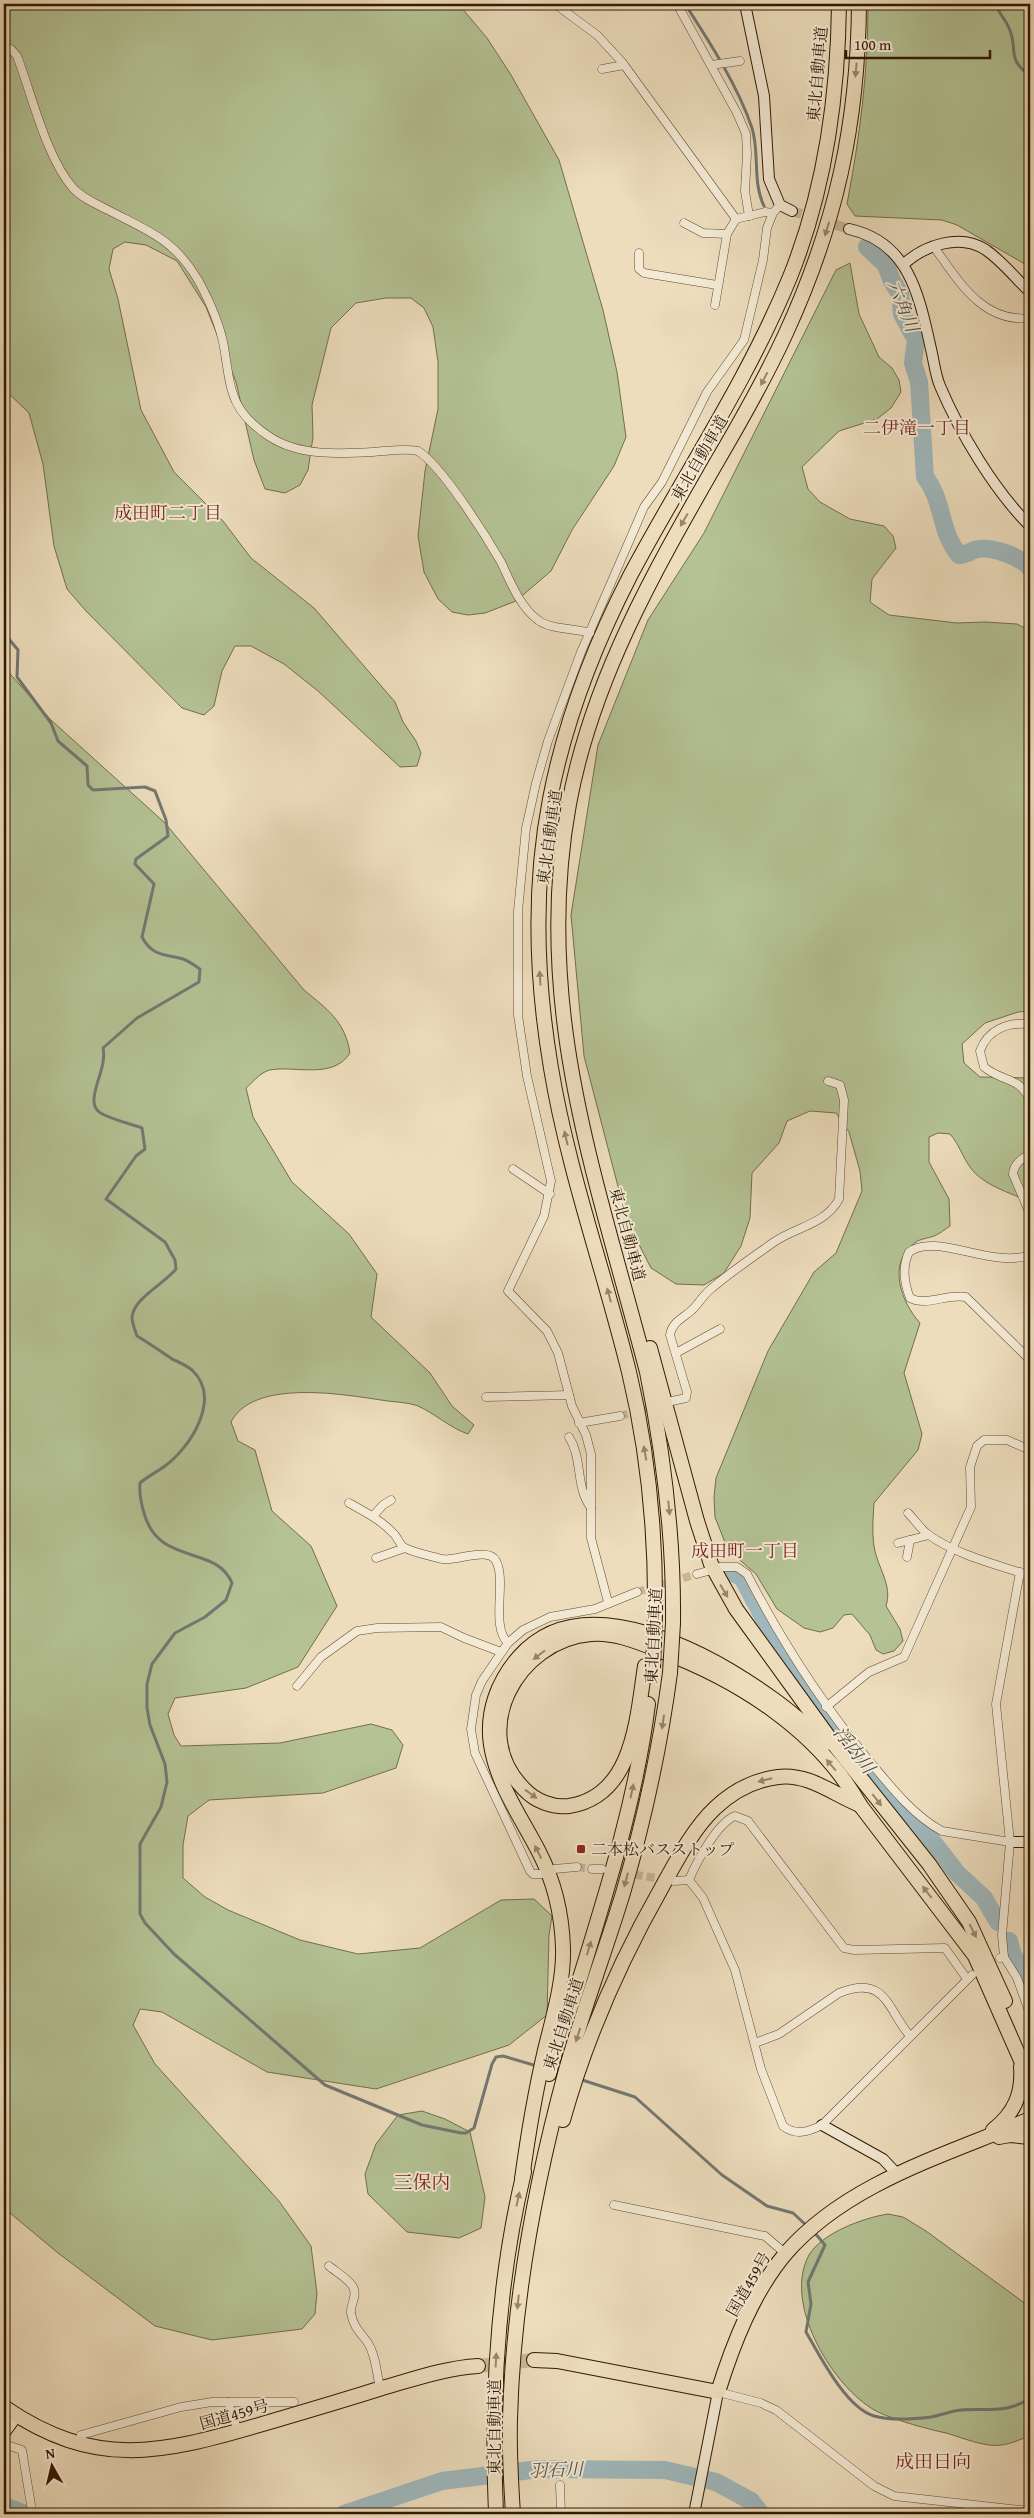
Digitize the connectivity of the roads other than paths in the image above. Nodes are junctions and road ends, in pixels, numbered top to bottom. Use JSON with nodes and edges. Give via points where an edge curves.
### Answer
{"nodes":[{"id":1,"x":555,"y":4,"type":"edge"},
{"id":2,"x":677,"y":4,"type":"edge"},
{"id":3,"x":745,"y":4,"type":"edge"},
{"id":4,"x":839,"y":4,"type":"edge"},
{"id":5,"x":859,"y":4,"type":"edge"},
{"id":6,"x":4,"y":47,"type":"edge"},
{"id":7,"x":740,"y":61,"type":"dead end"},
{"id":8,"x":718,"y":64,"type":"junction"},
{"id":9,"x":624,"y":65,"type":"junction"},
{"id":10,"x":602,"y":69,"type":"dead end"},
{"id":11,"x":776,"y":209,"type":"junction"},
{"id":12,"x":792,"y":211,"type":"tunnel mouth"},
{"id":13,"x":749,"y":216,"type":"junction"},
{"id":14,"x":736,"y":220,"type":"junction"},
{"id":15,"x":684,"y":223,"type":"dead end"},
{"id":16,"x":849,"y":228,"type":"tunnel mouth"},
{"id":17,"x":727,"y":234,"type":"junction"},
{"id":18,"x":934,"y":247,"type":"junction"},
{"id":19,"x":639,"y":253,"type":"dead end"},
{"id":20,"x":904,"y":264,"type":"junction"},
{"id":21,"x":717,"y":285,"type":"junction"},
{"id":22,"x":1030,"y":292,"type":"edge"},
{"id":23,"x":715,"y":305,"type":"dead end"},
{"id":24,"x":1030,"y":318,"type":"edge"},
{"id":25,"x":1030,"y":526,"type":"edge"},
{"id":26,"x":590,"y":633,"type":"junction"},
{"id":27,"x":1030,"y":1024,"type":"edge"},
{"id":28,"x":828,"y":1081,"type":"dead end"},
{"id":29,"x":1030,"y":1100,"type":"edge"},
{"id":30,"x":588,"y":1154,"type":"junction"},
{"id":31,"x":1030,"y":1154,"type":"edge"},
{"id":32,"x":513,"y":1169,"type":"dead end"},
{"id":33,"x":550,"y":1194,"type":"junction"},
{"id":34,"x":1030,"y":1214,"type":"edge"},
{"id":35,"x":1030,"y":1255,"type":"edge"},
{"id":36,"x":720,"y":1329,"type":"dead end"},
{"id":37,"x":676,"y":1353,"type":"junction"},
{"id":38,"x":1030,"y":1360,"type":"edge"},
{"id":39,"x":569,"y":1395,"type":"junction"},
{"id":40,"x":486,"y":1398,"type":"dead end"},
{"id":41,"x":672,"y":1401,"type":"dead end"},
{"id":42,"x":620,"y":1416,"type":"tunnel mouth"},
{"id":43,"x":579,"y":1423,"type":"junction"},
{"id":44,"x":570,"y":1437,"type":"dead end"},
{"id":45,"x":1030,"y":1450,"type":"edge"},
{"id":46,"x":391,"y":1500,"type":"dead end"},
{"id":47,"x":349,"y":1503,"type":"dead end"},
{"id":48,"x":591,"y":1508,"type":"junction"},
{"id":49,"x":908,"y":1513,"type":"dead end"},
{"id":50,"x":373,"y":1516,"type":"junction"},
{"id":51,"x":929,"y":1535,"type":"junction"},
{"id":52,"x":910,"y":1540,"type":"junction"},
{"id":53,"x":898,"y":1543,"type":"dead end"},
{"id":54,"x":405,"y":1548,"type":"junction"},
{"id":55,"x":954,"y":1548,"type":"junction"},
{"id":56,"x":907,"y":1557,"type":"dead end"},
{"id":57,"x":376,"y":1558,"type":"dead end"},
{"id":58,"x":720,"y":1567,"type":"dead end"},
{"id":59,"x":708,"y":1571,"type":"dead end"},
{"id":60,"x":1020,"y":1572,"type":"junction"},
{"id":61,"x":697,"y":1574,"type":"tunnel mouth"},
{"id":62,"x":1030,"y":1576,"type":"edge"},
{"id":63,"x":637,"y":1592,"type":"tunnel mouth"},
{"id":64,"x":608,"y":1602,"type":"junction"},
{"id":65,"x":508,"y":1643,"type":"junction"},
{"id":66,"x":501,"y":1652,"type":"junction"},
{"id":67,"x":649,"y":1667,"type":"junction"},
{"id":68,"x":297,"y":1686,"type":"dead end"},
{"id":69,"x":826,"y":1707,"type":"junction"},
{"id":70,"x":836,"y":1747,"type":"junction"},
{"id":71,"x":860,"y":1804,"type":"junction"},
{"id":72,"x":1010,"y":1842,"type":"junction"},
{"id":73,"x":1030,"y":1842,"type":"edge"},
{"id":74,"x":576,"y":1867,"type":"tunnel mouth"},
{"id":75,"x":592,"y":1868,"type":"tunnel mouth"},
{"id":76,"x":554,"y":1869,"type":"dead end"},
{"id":77,"x":602,"y":1869,"type":"tunnel mouth"},
{"id":78,"x":542,"y":1874,"type":"dead end"},
{"id":79,"x":689,"y":1880,"type":"junction"},
{"id":80,"x":674,"y":1881,"type":"tunnel mouth"},
{"id":81,"x":1030,"y":2014,"type":"edge"},
{"id":82,"x":910,"y":2036,"type":"junction"},
{"id":83,"x":755,"y":2043,"type":"junction"},
{"id":84,"x":1027,"y":2057,"type":"edge"},
{"id":85,"x":1030,"y":2081,"type":"edge"},
{"id":86,"x":1030,"y":2119,"type":"edge"},
{"id":87,"x":822,"y":2125,"type":"junction"},
{"id":88,"x":1030,"y":2137,"type":"edge"},
{"id":89,"x":981,"y":2140,"type":"junction"},
{"id":90,"x":898,"y":2175,"type":"junction"},
{"id":91,"x":522,"y":2179,"type":"junction"},
{"id":92,"x":614,"y":2205,"type":"dead end"},
{"id":93,"x":525,"y":2254,"type":"junction"},
{"id":94,"x":786,"y":2254,"type":"junction"},
{"id":95,"x":330,"y":2266,"type":"dead end"},
{"id":96,"x":534,"y":2360,"type":"tunnel mouth"},
{"id":97,"x":478,"y":2366,"type":"tunnel mouth"},
{"id":98,"x":380,"y":2389,"type":"junction"},
{"id":99,"x":718,"y":2392,"type":"junction"},
{"id":100,"x":228,"y":2402,"type":"junction"},
{"id":101,"x":294,"y":2402,"type":"dead end"},
{"id":102,"x":4,"y":2407,"type":"edge"},
{"id":103,"x":17,"y":2416,"type":"junction"},
{"id":104,"x":238,"y":2431,"type":"junction"},
{"id":105,"x":4,"y":2434,"type":"edge"},
{"id":106,"x":81,"y":2435,"type":"dead end"},
{"id":107,"x":4,"y":2444,"type":"edge"},
{"id":108,"x":560,"y":2485,"type":"dead end"},
{"id":109,"x":30,"y":2505,"type":"dead end"},
{"id":110,"x":1030,"y":2511,"type":"edge"},
{"id":111,"x":1005,"y":2512,"type":"edge"},
{"id":112,"x":496,"y":2514,"type":"edge"},
{"id":113,"x":513,"y":2514,"type":"edge"},
{"id":114,"x":561,"y":2514,"type":"edge"},
{"id":115,"x":694,"y":2514,"type":"edge"}],
"edges":[{"from":1,"to":9,"type":"street","via":[[597,35]]},
{"from":2,"to":8,"type":"street"},
{"from":3,"to":11,"type":"street","via":[[764,96],[769,178]]},
{"from":67,"to":4,"type":"highway","name":"東北自動車道","one_way":true,"bridge":true,"via":[[655,1547],[647,1467],[629,1373],[570,1157],[551,1071],[538,950],[542,852],[562,748],[591,661],[630,578],[767,329],[790,276],[825,157],[834,102]]},
{"from":5,"to":30,"type":"highway","name":"東北自動車道","one_way":true,"via":[[858,54],[847,152],[833,210],[812,273],[759,388],[629,624],[610,666],[581,753],[562,854],[558,943],[563,1023]]},
{"from":6,"to":26,"type":"street","via":[[16,56],[54,158],[73,188],[88,200],[158,235],[186,261],[200,282],[218,324],[230,390],[250,421],[271,438],[322,452],[418,451],[432,463],[489,541],[520,598],[538,620]]},
{"from":7,"to":8,"type":"street"},
{"from":8,"to":13,"type":"street","via":[[746,134],[748,154],[744,191]]},
{"from":9,"to":10,"type":"street"},
{"from":9,"to":14,"type":"street"},
{"from":11,"to":12,"type":"street"},
{"from":11,"to":13,"type":"street"},
{"from":11,"to":26,"type":"street","via":[[767,228],[764,260],[744,340],[707,392],[662,482],[644,507]]},
{"from":13,"to":14,"type":"street"},
{"from":14,"to":17,"type":"street"},
{"from":15,"to":17,"type":"street","via":[[703,233]]},
{"from":16,"to":20,"type":"street","via":[[874,236]]},
{"from":17,"to":21,"type":"street"},
{"from":18,"to":20,"type":"street"},
{"from":18,"to":22,"type":"street","via":[[958,242],[986,250]]},
{"from":18,"to":24,"type":"street","via":[[974,300],[1008,316]]},
{"from":19,"to":21,"type":"street","via":[[639,268],[644,273]]},
{"from":20,"to":25,"type":"street","via":[[922,315],[938,383],[998,489]]},
{"from":21,"to":23,"type":"street"},
{"from":26,"to":33,"type":"street","via":[[548,741],[536,783],[526,828],[518,911],[518,1015],[529,1084],[549,1168]]},
{"from":27,"to":29,"type":"street","via":[[998,1029],[983,1043],[980,1056],[987,1070],[1018,1084]]},
{"from":28,"to":37,"type":"street","via":[[840,1085],[844,1100],[839,1199],[833,1211],[777,1240],[711,1289],[671,1328],[670,1336]]},
{"from":30,"to":70,"type":"highway","one_way":true,"via":[[656,1369],[711,1564],[736,1610]]},
{"from":30,"to":93,"type":"highway","name":"東北自動車道","one_way":true,"bridge":true,"via":[[644,1363],[659,1434],[671,1524],[673,1623],[662,1732],[644,1815],[567,2067],[538,2182]]},
{"from":31,"to":34,"type":"street","via":[[1018,1162],[1013,1174]]},
{"from":32,"to":33,"type":"street"},
{"from":33,"to":39,"type":"street","via":[[537,1233],[508,1291],[547,1331],[558,1353]]},
{"from":35,"to":38,"type":"street","via":[[1001,1260],[951,1248],[919,1248],[909,1252],[904,1267],[910,1298],[922,1302],[958,1295],[966,1297]]},
{"from":36,"to":37,"type":"street"},
{"from":37,"to":41,"type":"street","via":[[687,1392],[686,1398]]},
{"from":39,"to":40,"type":"street"},
{"from":39,"to":43,"type":"street"},
{"from":42,"to":43,"type":"street"},
{"from":43,"to":48,"type":"street","via":[[590,1446]]},
{"from":44,"to":48,"type":"street","via":[[576,1447],[583,1497]]},
{"from":45,"to":55,"type":"street","via":[[1007,1440],[984,1440],[977,1446],[970,1468],[972,1507]]},
{"from":46,"to":50,"type":"street"},
{"from":47,"to":50,"type":"street"},
{"from":48,"to":64,"type":"street","via":[[590,1538]]},
{"from":49,"to":51,"type":"street"},
{"from":50,"to":54,"type":"street","via":[[395,1534]]},
{"from":51,"to":52,"type":"street"},
{"from":51,"to":55,"type":"street"},
{"from":52,"to":53,"type":"street"},
{"from":52,"to":56,"type":"street"},
{"from":54,"to":57,"type":"street"},
{"from":54,"to":65,"type":"street","via":[[443,1559],[477,1555],[496,1560],[502,1633]]},
{"from":55,"to":60,"type":"street"},
{"from":55,"to":69,"type":"street","via":[[904,1656],[869,1672]]},
{"from":58,"to":69,"type":"street","via":[[737,1567],[747,1574],[801,1670]]},
{"from":59,"to":61,"type":"street"},
{"from":60,"to":62,"type":"street"},
{"from":60,"to":72,"type":"street","via":[[996,1704]]},
{"from":63,"to":64,"type":"street"},
{"from":64,"to":65,"type":"street","via":[[595,1608],[550,1617],[523,1630]]},
{"from":65,"to":66,"type":"street"},
{"from":66,"to":68,"type":"street","via":[[441,1627],[357,1631],[322,1657]]},
{"from":66,"to":78,"type":"street","via":[[476,1695],[472,1713],[473,1742],[479,1764],[530,1871]]},
{"from":71,"to":67,"type":"highway","one_way":true,"via":[[828,1761],[766,1706],[695,1664],[637,1642],[604,1634],[564,1639],[536,1655],[512,1684],[501,1714],[501,1743],[510,1769],[525,1790],[535,1798],[563,1806],[590,1799],[607,1787],[628,1755]]},
{"from":91,"to":67,"type":"highway","name":"東北自動車道","one_way":true,"via":[[552,2061],[604,1900],[628,1812],[645,1731]]},
{"from":69,"to":72,"type":"street","via":[[889,1784],[933,1826],[942,1831]]},
{"from":70,"to":84,"type":"highway","one_way":true,"via":[[929,1864],[969,1922],[995,1976]]},
{"from":91,"to":70,"type":"highway","one_way":true,"via":[[530,2118],[557,1996],[563,1949],[558,1906],[549,1874],[505,1789],[491,1744],[494,1703],[506,1675],[525,1651],[549,1635],[580,1625],[614,1625],[693,1652],[729,1670],[776,1700]]},
{"from":84,"to":71,"type":"highway","one_way":true,"via":[[975,1956]]},
{"from":71,"to":93,"type":"highway","one_way":true,"via":[[811,1780],[781,1776],[748,1784],[731,1794],[699,1827],[649,1910],[600,2012],[570,2092]]},
{"from":72,"to":73,"type":"street"},
{"from":72,"to":81,"type":"street","via":[[1002,1958],[1017,1978]]},
{"from":74,"to":76,"type":"street"},
{"from":75,"to":77,"type":"street"},
{"from":79,"to":80,"type":"street"},
{"from":79,"to":82,"type":"street","via":[[722,1825],[735,1816],[748,1821],[844,1948],[945,1948],[969,1977]]},
{"from":79,"to":83,"type":"street","via":[[703,1898],[735,1970]]},
{"from":82,"to":83,"type":"street","via":[[887,1998],[872,1990],[848,1989],[779,2034]]},
{"from":82,"to":87,"type":"street"},
{"from":83,"to":87,"type":"street","via":[[783,2126],[795,2133]]},
{"from":84,"to":85,"type":"highway"},
{"from":84,"to":89,"type":"highway","via":[[1018,2099],[1002,2124]]},
{"from":86,"to":89,"type":"highway","name":"国道459号"},
{"from":87,"to":90,"type":"street","via":[[883,2159]]},
{"from":88,"to":89,"type":"highway","via":[[1010,2135]]},
{"from":89,"to":90,"type":"highway","name":"国道459号"},
{"from":90,"to":94,"type":"highway","name":"国道459号","via":[[813,2226]]},
{"from":112,"to":91,"type":"highway","name":"東北自動車道","one_way":true,"via":[[494,2461],[498,2328]]},
{"from":92,"to":94,"type":"street","via":[[765,2236]]},
{"from":93,"to":113,"type":"highway","name":"東北自動車道","one_way":true,"via":[[512,2372],[510,2460]]},
{"from":94,"to":99,"type":"highway","name":"国道459号","via":[[748,2313]]},
{"from":95,"to":98,"type":"street","via":[[353,2287],[352,2320],[372,2352]]},
{"from":96,"to":99,"type":"highway","via":[[558,2361]]},
{"from":97,"to":98,"type":"highway","name":"国道459号","via":[[450,2369]]},
{"from":98,"to":104,"type":"highway","name":"国道459号"},
{"from":99,"to":111,"type":"street","via":[[776,2410],[874,2486],[894,2496]]},
{"from":99,"to":115,"type":"street"},
{"from":100,"to":101,"type":"street"},
{"from":100,"to":104,"type":"street"},
{"from":100,"to":106,"type":"street","via":[[181,2407]]},
{"from":102,"to":103,"type":"highway","name":"国道459号"},
{"from":103,"to":104,"type":"highway","name":"国道459号","via":[[55,2436],[109,2450],[154,2451],[199,2443]]},
{"from":103,"to":105,"type":"street"},
{"from":107,"to":109,"type":"street","via":[[22,2450]]},
{"from":108,"to":114,"type":"street"},
{"from":110,"to":111,"type":"street"}]}
